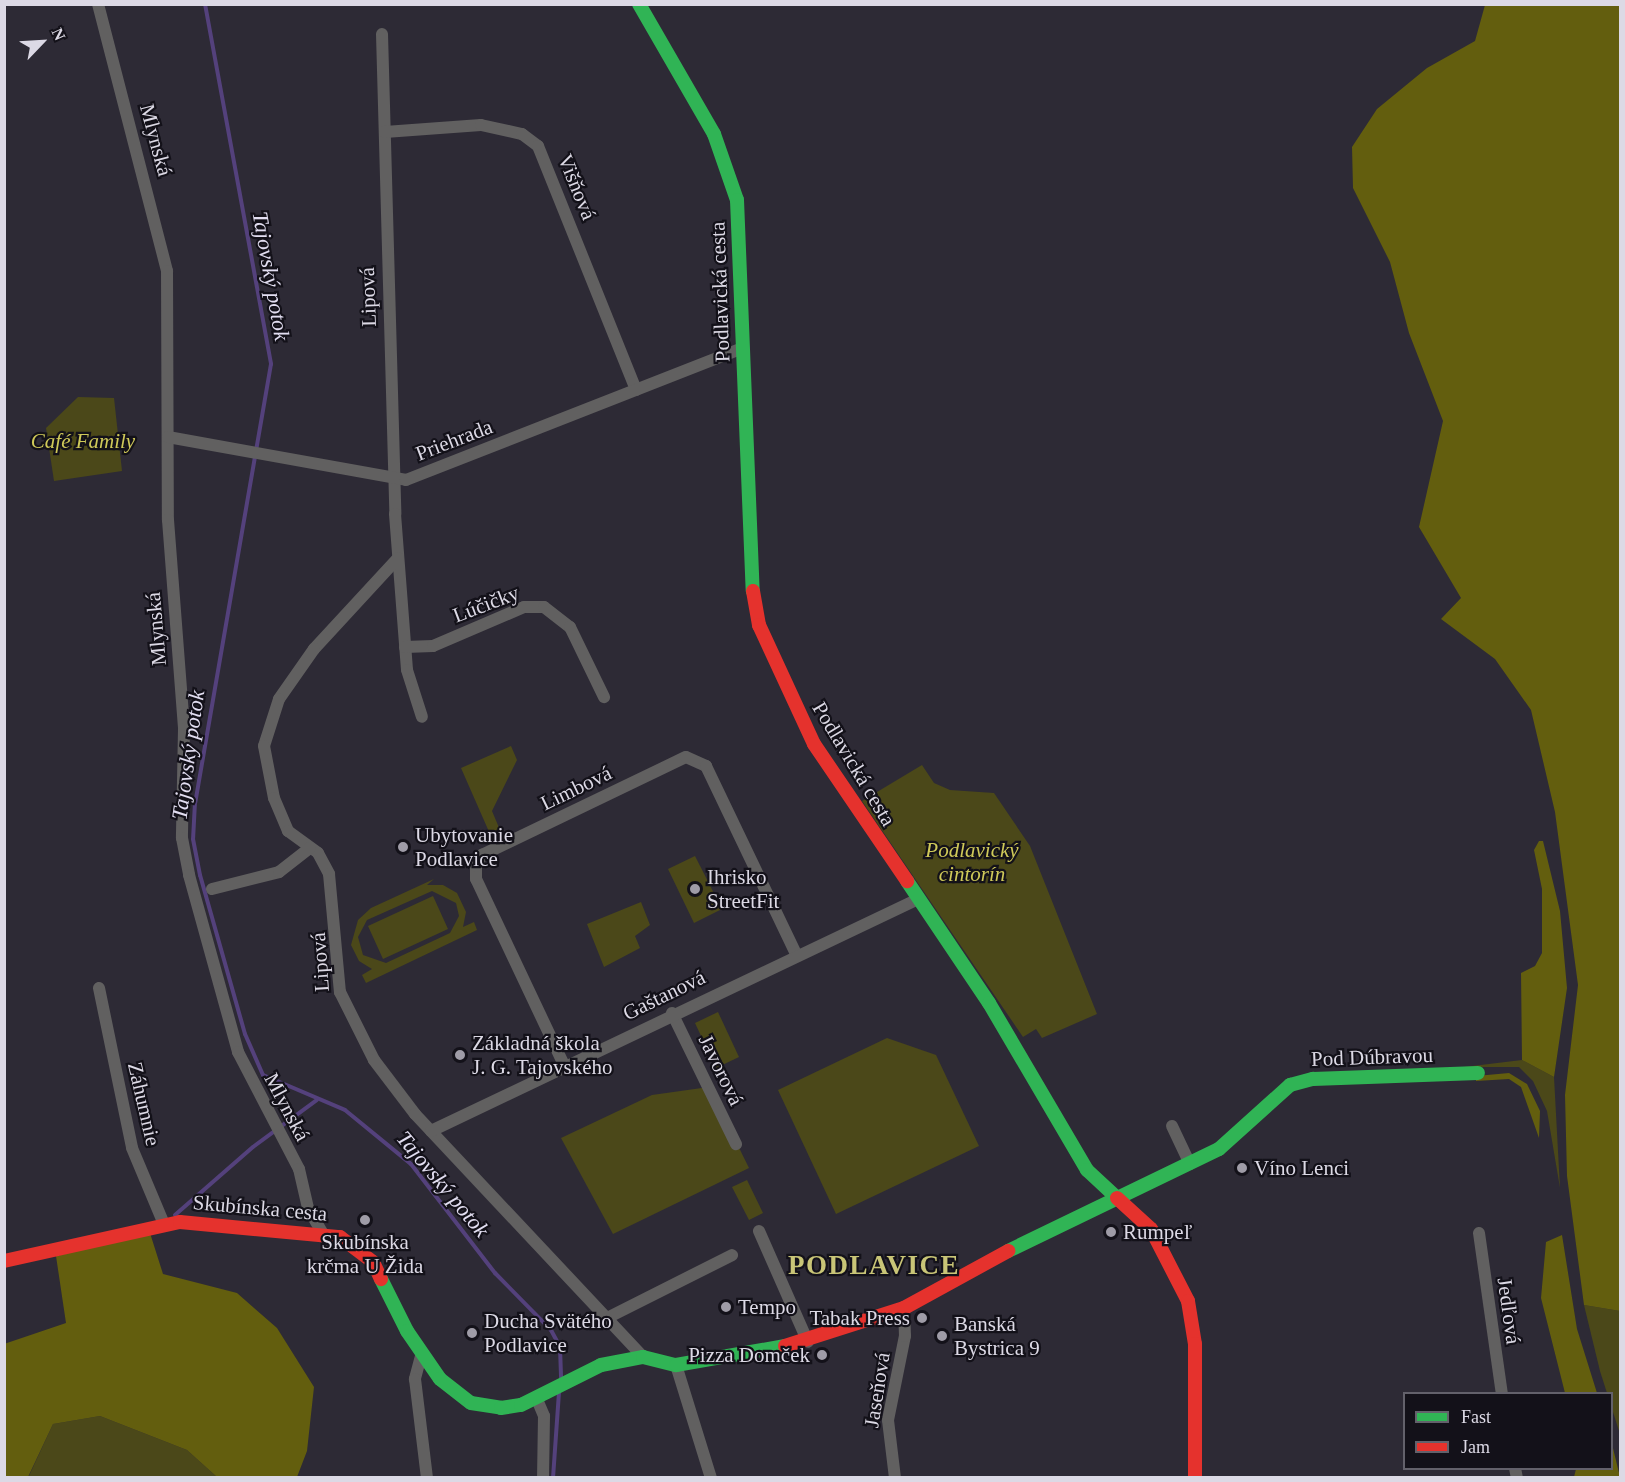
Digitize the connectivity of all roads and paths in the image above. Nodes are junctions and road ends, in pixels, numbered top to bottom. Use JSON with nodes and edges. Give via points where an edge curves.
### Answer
{"nodes":[{"id":1,"x":98,"y":4,"type":"edge"},
{"id":2,"x":639,"y":4,"type":"edge"},
{"id":3,"x":382,"y":34,"type":"dead end"},
{"id":4,"x":385,"y":132,"type":"junction"},
{"id":5,"x":743,"y":348,"type":"junction"},
{"id":6,"x":636,"y":390,"type":"junction"},
{"id":7,"x":168,"y":437,"type":"junction"},
{"id":8,"x":394,"y":480,"type":"junction"},
{"id":9,"x":398,"y":558,"type":"junction"},
{"id":10,"x":405,"y":647,"type":"junction"},
{"id":11,"x":604,"y":697,"type":"dead end"},
{"id":12,"x":422,"y":717,"type":"dead end"},
{"id":13,"x":310,"y":848,"type":"junction"},
{"id":14,"x":212,"y":889,"type":"dead end"},
{"id":15,"x":916,"y":900,"type":"junction"},
{"id":16,"x":796,"y":954,"type":"junction"},
{"id":17,"x":99,"y":988,"type":"dead end"},
{"id":18,"x":672,"y":1013,"type":"junction"},
{"id":19,"x":564,"y":1065,"type":"junction"},
{"id":20,"x":1478,"y":1073,"type":"dead end"},
{"id":21,"x":1172,"y":1126,"type":"dead end"},
{"id":22,"x":430,"y":1131,"type":"junction"},
{"id":23,"x":736,"y":1144,"type":"dead end"},
{"id":24,"x":1190,"y":1164,"type":"junction"},
{"id":25,"x":1117,"y":1199,"type":"junction"},
{"id":26,"x":164,"y":1224,"type":"junction"},
{"id":27,"x":759,"y":1231,"type":"dead end"},
{"id":28,"x":322,"y":1232,"type":"junction"},
{"id":29,"x":1479,"y":1233,"type":"dead end"},
{"id":30,"x":732,"y":1255,"type":"dead end"},
{"id":31,"x":4,"y":1261,"type":"edge"},
{"id":32,"x":904,"y":1308,"type":"junction"},
{"id":33,"x":607,"y":1317,"type":"junction"},
{"id":34,"x":808,"y":1342,"type":"junction"},
{"id":35,"x":421,"y":1356,"type":"junction"},
{"id":36,"x":643,"y":1358,"type":"junction"},
{"id":37,"x":676,"y":1365,"type":"junction"},
{"id":38,"x":1502,"y":1392,"type":"edge"},
{"id":39,"x":536,"y":1397,"type":"junction"},
{"id":40,"x":427,"y":1478,"type":"edge"},
{"id":41,"x":543,"y":1478,"type":"edge"},
{"id":42,"x":711,"y":1478,"type":"edge"},
{"id":43,"x":895,"y":1478,"type":"edge"},
{"id":44,"x":1195,"y":1478,"type":"edge"}],
"edges":[{"from":1,"to":7,"type":"street","name":"Mlynská","via":[[163,244],[170,326]]},
{"from":2,"to":5,"type":"street","name":"Podlavická cesta","via":[[714,134],[732,178],[741,234]]},
{"from":3,"to":4,"type":"street","name":"Lipová"},
{"from":4,"to":6,"type":"street","name":"Višňová","via":[[491,126],[522,134],[538,146]]},
{"from":4,"to":8,"type":"street","name":"Lipová"},
{"from":5,"to":6,"type":"street","name":"Priehrada"},
{"from":5,"to":15,"type":"street","name":"Podlavická cesta","via":[[748,565],[759,625],[814,744]]},
{"from":6,"to":8,"type":"street","name":"Priehrada"},
{"from":7,"to":8,"type":"street","name":"Priehrada","via":[[249,449]]},
{"from":7,"to":28,"type":"street","name":"Mlynská","via":[[170,570],[184,729],[182,838],[238,1052],[277,1128]]},
{"from":8,"to":9,"type":"street","name":"Lipová"},
{"from":9,"to":10,"type":"street","name":"Lipová"},
{"from":9,"to":13,"type":"street","name":"Lipová","via":[[299,668],[267,731],[265,762],[277,807],[288,831]]},
{"from":10,"to":11,"type":"street","name":"Lúčičky","via":[[433,646],[524,607],[544,607],[570,627]]},
{"from":10,"to":12,"type":"street","via":[[409,681]]},
{"from":13,"to":14,"type":"street","via":[[279,872]]},
{"from":13,"to":22,"type":"street","name":"Lipová","via":[[324,861],[333,893],[344,1007],[392,1087]]},
{"from":15,"to":16,"type":"street","name":"Gaštanová"},
{"from":15,"to":25,"type":"street","name":"Podlavická cesta","via":[[989,1003],[1087,1170]]},
{"from":16,"to":18,"type":"street","name":"Gaštanová"},
{"from":16,"to":19,"type":"street","name":"Limbová","via":[[706,766],[686,757],[482,855],[476,866],[476,879]]},
{"from":17,"to":26,"type":"street","name":"Záhumnie","via":[[132,1148]]},
{"from":18,"to":19,"type":"street","name":"Gaštanová"},
{"from":18,"to":23,"type":"street","name":"Javorová"},
{"from":19,"to":22,"type":"street","name":"Gaštanová"},
{"from":20,"to":24,"type":"street","name":"Pod Dúbravou","via":[[1377,1081],[1313,1079],[1290,1085],[1227,1144]]},
{"from":21,"to":24,"type":"street"},
{"from":22,"to":33,"type":"street","name":"Lipová"},
{"from":24,"to":25,"type":"street","name":"Pod Dúbravou"},
{"from":25,"to":32,"type":"street","name":"Pod Dúbravou"},
{"from":25,"to":44,"type":"street","name":"Podlavická cesta","via":[[1151,1229],[1172,1261],[1188,1301],[1196,1365]]},
{"from":26,"to":28,"type":"street","name":"Skubínska cesta","via":[[204,1221]]},
{"from":26,"to":31,"type":"street","name":"Skubínska cesta"},
{"from":27,"to":34,"type":"street"},
{"from":28,"to":35,"type":"street","name":"Skubínska cesta","via":[[340,1237],[373,1262]]},
{"from":29,"to":38,"type":"street","name":"Jedľová"},
{"from":30,"to":33,"type":"street"},
{"from":32,"to":34,"type":"street","name":"Pod Dúbravou"},
{"from":32,"to":43,"type":"street","name":"Jaseňová","via":[[905,1336],[888,1420]]},
{"from":33,"to":36,"type":"street","name":"Lipová"},
{"from":34,"to":37,"type":"street","name":"Pod Dúbravou"},
{"from":35,"to":39,"type":"street","name":"Skubínska cesta","via":[[471,1403],[501,1408]]},
{"from":35,"to":40,"type":"street","via":[[415,1379]]},
{"from":36,"to":37,"type":"street"},
{"from":36,"to":39,"type":"street","name":"Skubínska cesta","via":[[577,1375]]},
{"from":37,"to":42,"type":"street"},
{"from":39,"to":41,"type":"street","via":[[544,1416]]}]}
